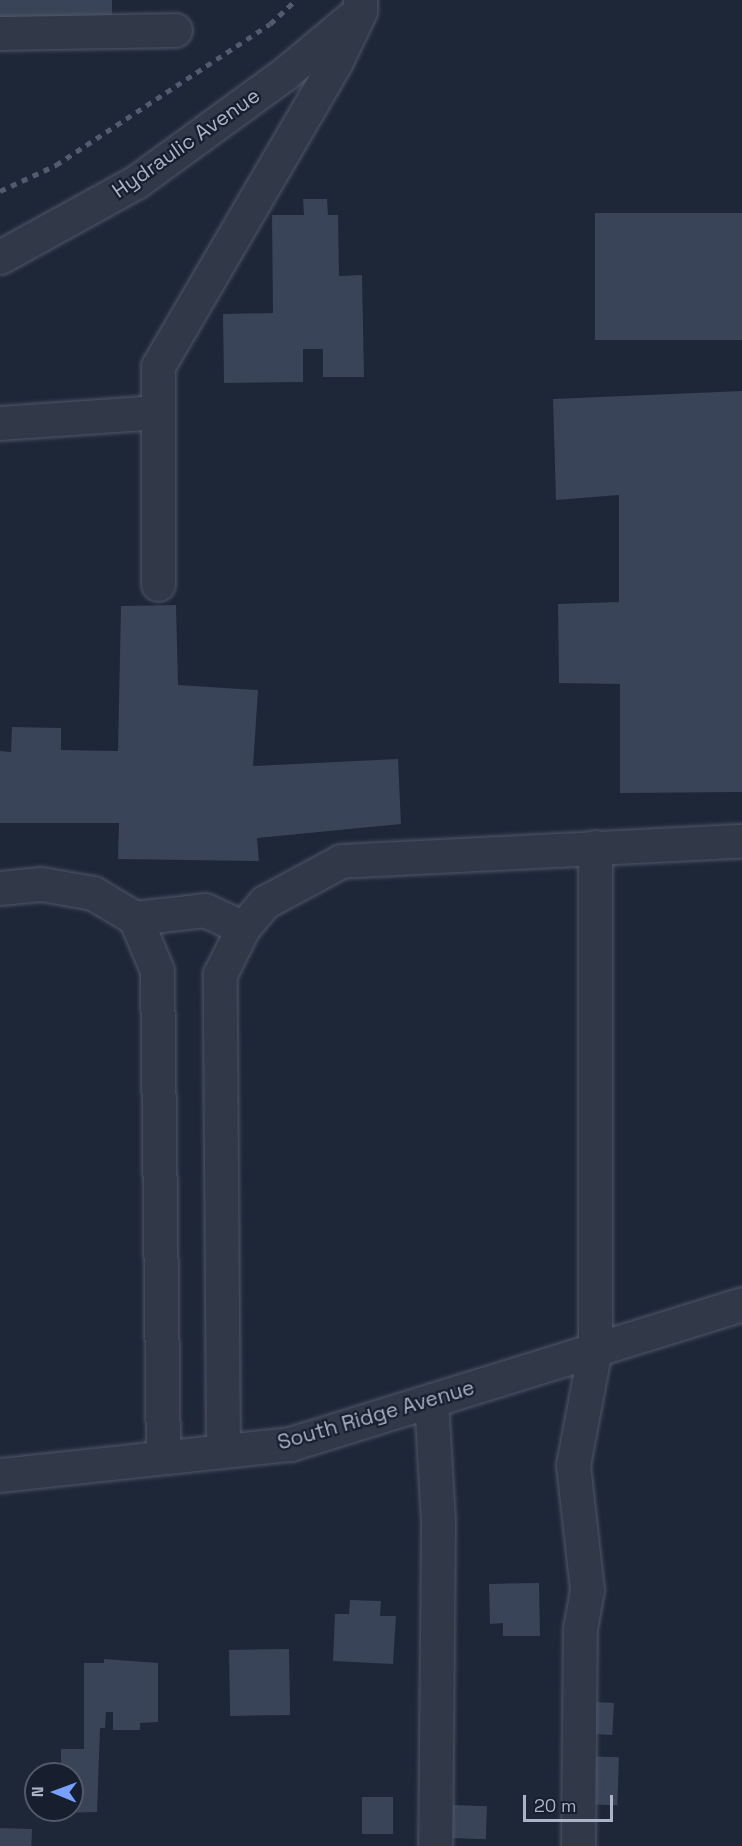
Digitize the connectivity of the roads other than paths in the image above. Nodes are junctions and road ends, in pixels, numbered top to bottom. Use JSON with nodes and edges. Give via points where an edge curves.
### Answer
{"nodes":[{"id":1,"x":360,"y":5,"type":"edge"},
{"id":2,"x":176,"y":30,"type":"dead end"},
{"id":3,"x":0,"y":33,"type":"edge"},
{"id":4,"x":0,"y":257,"type":"edge"},
{"id":5,"x":156,"y":412,"type":"junction"},
{"id":6,"x":0,"y":423,"type":"edge"},
{"id":7,"x":158,"y":584,"type":"dead end"},
{"id":8,"x":742,"y":841,"type":"edge"},
{"id":9,"x":595,"y":847,"type":"junction"},
{"id":10,"x":0,"y":888,"type":"edge"},
{"id":11,"x":135,"y":918,"type":"junction"},
{"id":12,"x":243,"y":928,"type":"junction"},
{"id":13,"x":742,"y":1304,"type":"edge"},
{"id":14,"x":595,"y":1349,"type":"junction"},
{"id":15,"x":431,"y":1400,"type":"junction"},
{"id":16,"x":223,"y":1450,"type":"junction"},
{"id":17,"x":163,"y":1457,"type":"junction"},
{"id":18,"x":0,"y":1475,"type":"edge"},
{"id":19,"x":435,"y":1846,"type":"edge"},
{"id":20,"x":578,"y":1846,"type":"edge"}],
"edges":[{"from":1,"to":4,"type":"street","name":"Hydraulic Avenue","via":[[283,75],[136,182]]},
{"from":1,"to":5,"type":"street","via":[[335,63],[158,366]]},
{"from":2,"to":3,"type":"street"},
{"from":5,"to":6,"type":"street"},
{"from":5,"to":7,"type":"street"},
{"from":8,"to":9,"type":"street"},
{"from":9,"to":12,"type":"street","via":[[341,861],[265,902]]},
{"from":9,"to":14,"type":"street"},
{"from":10,"to":11,"type":"street","via":[[41,884],[93,893]]},
{"from":11,"to":12,"type":"street","via":[[205,910]]},
{"from":11,"to":17,"type":"street","via":[[157,970]]},
{"from":12,"to":16,"type":"street","via":[[220,974]]},
{"from":13,"to":14,"type":"street","name":"South Ridge Avenue"},
{"from":14,"to":15,"type":"street","name":"South Ridge Avenue"},
{"from":14,"to":20,"type":"street","via":[[573,1465],[587,1590],[580,1629]]},
{"from":15,"to":16,"type":"street","name":"South Ridge Avenue","via":[[290,1443]]},
{"from":15,"to":19,"type":"street","via":[[438,1523]]},
{"from":16,"to":17,"type":"street","name":"South Ridge Avenue"},
{"from":17,"to":18,"type":"street","name":"South Ridge Avenue"}]}
